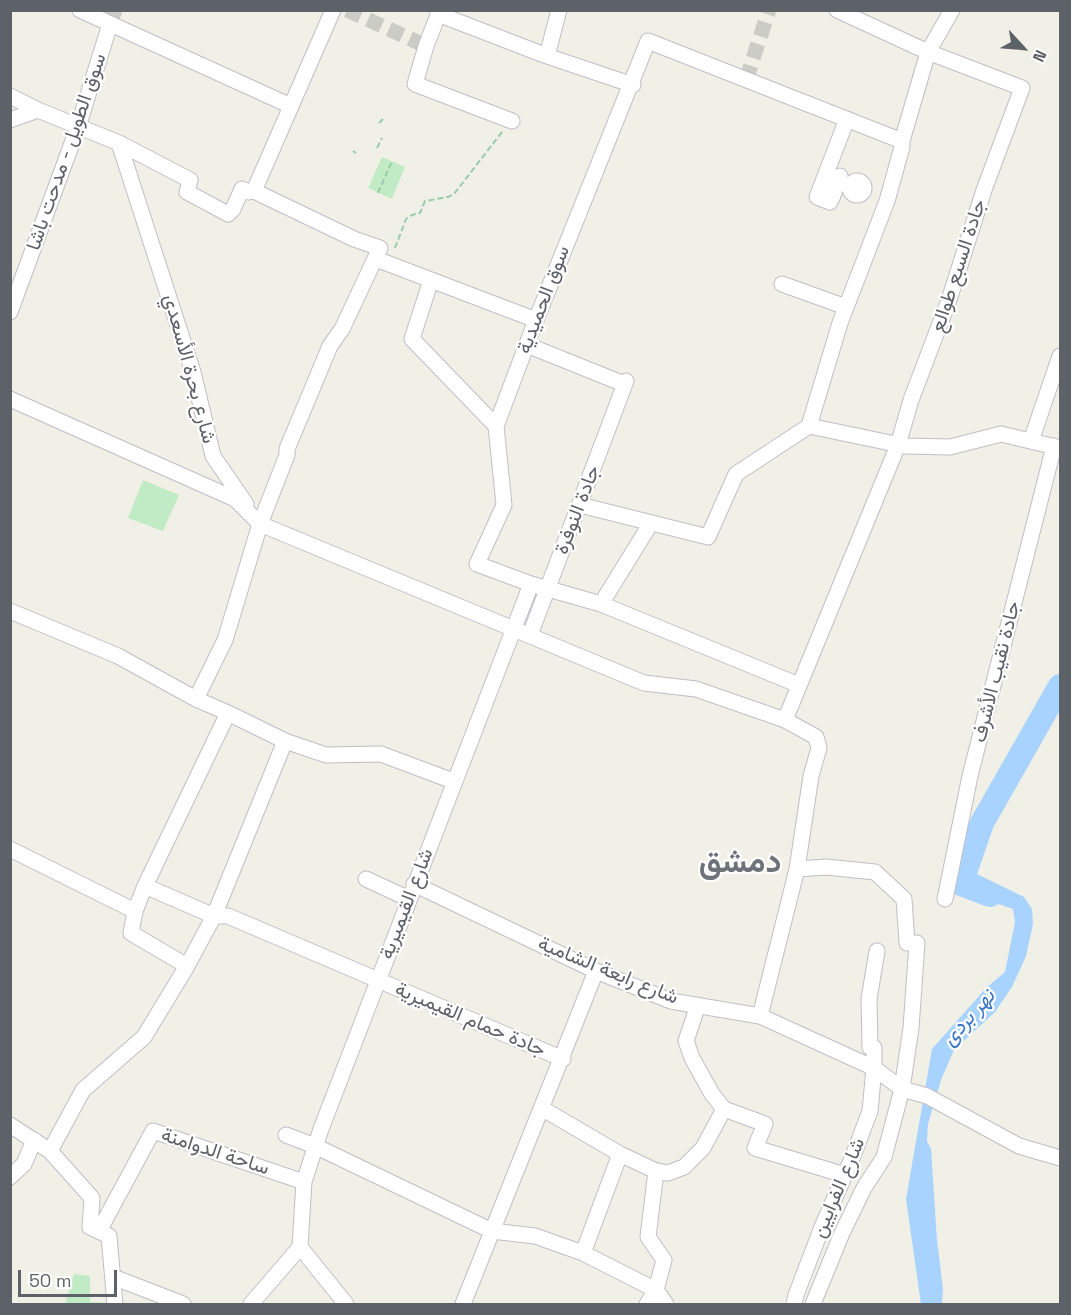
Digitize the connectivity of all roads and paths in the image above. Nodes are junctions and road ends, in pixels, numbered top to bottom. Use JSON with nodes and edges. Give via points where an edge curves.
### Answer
{"nodes":[{"id":1,"x":80,"y":10,"type":"edge"},
{"id":2,"x":333,"y":10,"type":"edge"},
{"id":3,"x":559,"y":10,"type":"edge"},
{"id":4,"x":837,"y":10,"type":"edge"},
{"id":5,"x":952,"y":10,"type":"edge"},
{"id":6,"x":439,"y":12,"type":"edge"},
{"id":7,"x":110,"y":24,"type":"junction"},
{"id":8,"x":928,"y":52,"type":"junction"},
{"id":9,"x":547,"y":56,"type":"junction"},
{"id":10,"x":632,"y":85,"type":"junction"},
{"id":11,"x":10,"y":96,"type":"edge"},
{"id":12,"x":291,"y":106,"type":"junction"},
{"id":13,"x":38,"y":110,"type":"junction"},
{"id":14,"x":383,"y":119,"type":"dead end"},
{"id":15,"x":848,"y":119,"type":"junction"},
{"id":16,"x":10,"y":120,"type":"edge"},
{"id":17,"x":512,"y":121,"type":"joint"},
{"id":18,"x":379,"y":123,"type":"dead end"},
{"id":19,"x":78,"y":127,"type":"junction"},
{"id":20,"x":382,"y":138,"type":"dead end"},
{"id":21,"x":902,"y":141,"type":"junction"},
{"id":22,"x":119,"y":143,"type":"junction"},
{"id":23,"x":377,"y":148,"type":"dead end"},
{"id":24,"x":392,"y":161,"type":"dead end"},
{"id":25,"x":254,"y":191,"type":"junction"},
{"id":26,"x":378,"y":193,"type":"dead end"},
{"id":27,"x":887,"y":201,"type":"junction"},
{"id":28,"x":378,"y":253,"type":"junction"},
{"id":29,"x":431,"y":280,"type":"junction"},
{"id":30,"x":782,"y":284,"type":"dead end"},
{"id":31,"x":846,"y":308,"type":"junction"},
{"id":32,"x":10,"y":312,"type":"edge"},
{"id":33,"x":536,"y":320,"type":"junction"},
{"id":34,"x":527,"y":345,"type":"junction"},
{"id":35,"x":1060,"y":356,"type":"edge"},
{"id":36,"x":10,"y":399,"type":"edge"},
{"id":37,"x":496,"y":426,"type":"junction"},
{"id":38,"x":809,"y":426,"type":"junction"},
{"id":39,"x":1031,"y":441,"type":"junction"},
{"id":40,"x":898,"y":445,"type":"junction"},
{"id":41,"x":1057,"y":447,"type":"edge"},
{"id":42,"x":580,"y":505,"type":"junction"},
{"id":43,"x":651,"y":523,"type":"junction"},
{"id":44,"x":260,"y":524,"type":"junction"},
{"id":45,"x":531,"y":584,"type":"junction"},
{"id":46,"x":548,"y":590,"type":"junction"},
{"id":47,"x":601,"y":604,"type":"junction"},
{"id":48,"x":10,"y":611,"type":"edge"},
{"id":49,"x":513,"y":627,"type":"junction"},
{"id":50,"x":530,"y":635,"type":"junction"},
{"id":51,"x":799,"y":685,"type":"junction"},
{"id":52,"x":196,"y":699,"type":"junction"},
{"id":53,"x":228,"y":713,"type":"junction"},
{"id":54,"x":785,"y":720,"type":"junction"},
{"id":55,"x":285,"y":741,"type":"junction"},
{"id":56,"x":453,"y":782,"type":"junction"},
{"id":57,"x":10,"y":849,"type":"edge"},
{"id":58,"x":797,"y":869,"type":"junction"},
{"id":59,"x":366,"y":879,"type":"dead end"},
{"id":60,"x":414,"y":884,"type":"junction"},
{"id":61,"x":145,"y":886,"type":"junction"},
{"id":62,"x":409,"y":899,"type":"junction"},
{"id":63,"x":945,"y":899,"type":"dead end"},
{"id":64,"x":135,"y":911,"type":"junction"},
{"id":65,"x":214,"y":916,"type":"junction"},
{"id":66,"x":877,"y":951,"type":"dead end"},
{"id":67,"x":187,"y":966,"type":"junction"},
{"id":68,"x":596,"y":971,"type":"junction"},
{"id":69,"x":378,"y":981,"type":"junction"},
{"id":70,"x":698,"y":1005,"type":"junction"},
{"id":71,"x":760,"y":1016,"type":"junction"},
{"id":72,"x":563,"y":1059,"type":"junction"},
{"id":73,"x":874,"y":1068,"type":"junction"},
{"id":74,"x":902,"y":1089,"type":"junction"},
{"id":75,"x":543,"y":1109,"type":"junction"},
{"id":76,"x":724,"y":1109,"type":"junction"},
{"id":77,"x":10,"y":1125,"type":"edge"},
{"id":78,"x":286,"y":1135,"type":"dead end"},
{"id":79,"x":34,"y":1140,"type":"junction"},
{"id":80,"x":315,"y":1146,"type":"junction"},
{"id":81,"x":50,"y":1151,"type":"junction"},
{"id":82,"x":620,"y":1154,"type":"junction"},
{"id":83,"x":1060,"y":1158,"type":"edge"},
{"id":84,"x":656,"y":1171,"type":"junction"},
{"id":85,"x":845,"y":1175,"type":"junction"},
{"id":86,"x":10,"y":1177,"type":"edge"},
{"id":87,"x":304,"y":1182,"type":"junction"},
{"id":88,"x":99,"y":1231,"type":"junction"},
{"id":89,"x":492,"y":1231,"type":"junction"},
{"id":90,"x":300,"y":1247,"type":"junction"},
{"id":91,"x":583,"y":1253,"type":"junction"},
{"id":92,"x":112,"y":1277,"type":"junction"},
{"id":93,"x":656,"y":1290,"type":"junction"},
{"id":94,"x":115,"y":1305,"type":"edge"},
{"id":95,"x":183,"y":1305,"type":"edge"},
{"id":96,"x":251,"y":1305,"type":"edge"},
{"id":97,"x":346,"y":1305,"type":"edge"},
{"id":98,"x":463,"y":1305,"type":"edge"},
{"id":99,"x":647,"y":1305,"type":"edge"},
{"id":100,"x":666,"y":1305,"type":"edge"},
{"id":101,"x":794,"y":1305,"type":"edge"},
{"id":102,"x":813,"y":1305,"type":"edge"}],
"edges":[{"from":1,"to":7,"type":"street"},
{"from":2,"to":12,"type":"street"},
{"from":3,"to":9,"type":"street"},
{"from":4,"to":8,"type":"street"},
{"from":5,"to":8,"type":"street"},
{"from":6,"to":9,"type":"street"},
{"from":6,"to":17,"type":"street","via":[[415,84]]},
{"from":7,"to":12,"type":"street"},
{"from":7,"to":19,"type":"street","name":"سوق الطويل - مدحت باشا"},
{"from":8,"to":21,"type":"street"},
{"from":8,"to":40,"type":"street","name":"جادة السبع طوالع","via":[[1022,88]]},
{"from":9,"to":10,"type":"street"},
{"from":10,"to":15,"type":"street","name":"سوق الحميدية","via":[[648,41],[744,86]]},
{"from":10,"to":33,"type":"street","name":"سوق الحميدية"},
{"from":11,"to":13,"type":"street"},
{"from":12,"to":25,"type":"street"},
{"from":13,"to":16,"type":"street"},
{"from":13,"to":19,"type":"street"},
{"from":14,"to":18,"type":"path"},
{"from":15,"to":21,"type":"street"},
{"from":15,"to":27,"type":"street","via":[[817,198],[831,200],[848,184]]},
{"from":17,"to":28,"type":"path","via":[[454,194],[425,201],[420,213],[406,219],[393,252]]},
{"from":19,"to":22,"type":"street"},
{"from":19,"to":32,"type":"street","name":"سوق الطويل - مدحت باشا"},
{"from":20,"to":23,"type":"path"},
{"from":21,"to":27,"type":"street"},
{"from":22,"to":25,"type":"street","via":[[190,180],[187,192],[228,214],[242,189]]},
{"from":22,"to":44,"type":"street","name":"شارع بحرة الأسعدي","via":[[193,372],[213,456]]},
{"from":24,"to":26,"type":"path"},
{"from":25,"to":28,"type":"street"},
{"from":27,"to":31,"type":"street"},
{"from":28,"to":29,"type":"street"},
{"from":28,"to":44,"type":"street","via":[[330,346]]},
{"from":29,"to":33,"type":"street"},
{"from":29,"to":37,"type":"street","via":[[412,339]]},
{"from":30,"to":31,"type":"street"},
{"from":31,"to":38,"type":"street"},
{"from":33,"to":34,"type":"street","name":"سوق الحميدية"},
{"from":34,"to":37,"type":"street","name":"سوق الحميدية"},
{"from":34,"to":42,"type":"street","name":"جادة النوفرة","via":[[625,382]]},
{"from":35,"to":39,"type":"street"},
{"from":36,"to":44,"type":"street","via":[[235,499]]},
{"from":37,"to":45,"type":"street","name":"سوق الحميدية","via":[[504,505],[477,564]]},
{"from":38,"to":40,"type":"street"},
{"from":38,"to":43,"type":"street","via":[[736,474],[708,537]]},
{"from":39,"to":40,"type":"street","via":[[1001,434],[950,447]]},
{"from":39,"to":41,"type":"street"},
{"from":40,"to":51,"type":"street","name":"جادة السبع طوالع"},
{"from":41,"to":63,"type":"street","name":"جادة نقيب الأشرف","via":[[970,776]]},
{"from":42,"to":43,"type":"street"},
{"from":42,"to":46,"type":"street","name":"جادة النوفرة"},
{"from":43,"to":47,"type":"street"},
{"from":44,"to":49,"type":"street"},
{"from":44,"to":52,"type":"street","via":[[225,640]]},
{"from":45,"to":46,"type":"street"},
{"from":45,"to":49,"type":"street"},
{"from":46,"to":47,"type":"street"},
{"from":46,"to":50,"type":"street","name":"جادة النوفرة"},
{"from":47,"to":51,"type":"street"},
{"from":48,"to":52,"type":"street","via":[[118,656]]},
{"from":49,"to":50,"type":"street"},
{"from":49,"to":56,"type":"street","name":"شارع القيميرية"},
{"from":50,"to":54,"type":"street","via":[[644,683],[696,689]]},
{"from":51,"to":54,"type":"street","name":"جادة السبع طوالع"},
{"from":52,"to":53,"type":"street"},
{"from":53,"to":55,"type":"street"},
{"from":53,"to":61,"type":"street"},
{"from":54,"to":58,"type":"street","via":[[816,737],[819,748]]},
{"from":55,"to":56,"type":"street","via":[[326,755],[381,754]]},
{"from":55,"to":65,"type":"street"},
{"from":56,"to":60,"type":"street","name":"شارع القيميرية"},
{"from":57,"to":64,"type":"street"},
{"from":58,"to":71,"type":"street"},
{"from":58,"to":74,"type":"street","via":[[826,867],[875,872],[904,899],[907,943],[916,943],[911,1028]]},
{"from":59,"to":62,"type":"street"},
{"from":60,"to":62,"type":"street","name":"شارع القيميرية"},
{"from":60,"to":68,"type":"street","name":"شارع رابعة الشامية"},
{"from":61,"to":64,"type":"street"},
{"from":61,"to":65,"type":"street","name":"جادة حمام القيميرية"},
{"from":62,"to":69,"type":"street","name":"شارع القيميرية"},
{"from":64,"to":67,"type":"street","via":[[131,933]]},
{"from":65,"to":67,"type":"street"},
{"from":65,"to":69,"type":"street","name":"جادة حمام القيميرية","via":[[228,916]]},
{"from":66,"to":73,"type":"street","name":"شارع الفرايين","via":[[869,999]]},
{"from":67,"to":81,"type":"street","via":[[144,1037],[83,1090]]},
{"from":68,"to":70,"type":"street","name":"شارع رابعة الشامية","via":[[671,1001]]},
{"from":68,"to":72,"type":"street"},
{"from":69,"to":72,"type":"street","name":"جادة حمام القيميرية"},
{"from":69,"to":80,"type":"street","name":"شارع القيميرية"},
{"from":70,"to":71,"type":"street","name":"شارع رابعة الشامية"},
{"from":70,"to":76,"type":"street","via":[[686,1041],[712,1094]]},
{"from":71,"to":73,"type":"street","name":"شارع رابعة الشامية"},
{"from":72,"to":75,"type":"street"},
{"from":73,"to":74,"type":"street","name":"شارع رابعة الشامية"},
{"from":73,"to":85,"type":"street","name":"شارع الفرايين","via":[[870,1111]]},
{"from":74,"to":83,"type":"street","via":[[927,1095],[1019,1146]]},
{"from":74,"to":102,"type":"street","via":[[884,1157],[842,1233]]},
{"from":75,"to":82,"type":"street"},
{"from":75,"to":89,"type":"street"},
{"from":76,"to":84,"type":"street","via":[[703,1148],[684,1167],[668,1173]]},
{"from":76,"to":85,"type":"street","via":[[765,1125],[756,1148]]},
{"from":77,"to":79,"type":"street"},
{"from":78,"to":80,"type":"street"},
{"from":79,"to":81,"type":"street"},
{"from":79,"to":86,"type":"street","via":[[24,1164]]},
{"from":80,"to":87,"type":"street","name":"شارع القيميرية"},
{"from":80,"to":89,"type":"street"},
{"from":81,"to":88,"type":"street","via":[[92,1198],[90,1227]]},
{"from":82,"to":84,"type":"street"},
{"from":82,"to":91,"type":"street"},
{"from":84,"to":93,"type":"street","via":[[648,1237],[664,1260]]},
{"from":85,"to":101,"type":"street","name":"شارع الفرايين"},
{"from":87,"to":88,"type":"street","name":"ساحة الدوامنة","via":[[153,1131]]},
{"from":87,"to":90,"type":"street"},
{"from":88,"to":92,"type":"street","via":[[109,1236]]},
{"from":89,"to":91,"type":"street","via":[[535,1236]]},
{"from":89,"to":98,"type":"street"},
{"from":90,"to":96,"type":"street"},
{"from":90,"to":97,"type":"street"},
{"from":91,"to":93,"type":"street"},
{"from":92,"to":94,"type":"street"},
{"from":92,"to":95,"type":"street"},
{"from":93,"to":99,"type":"street"},
{"from":93,"to":100,"type":"street"}]}
